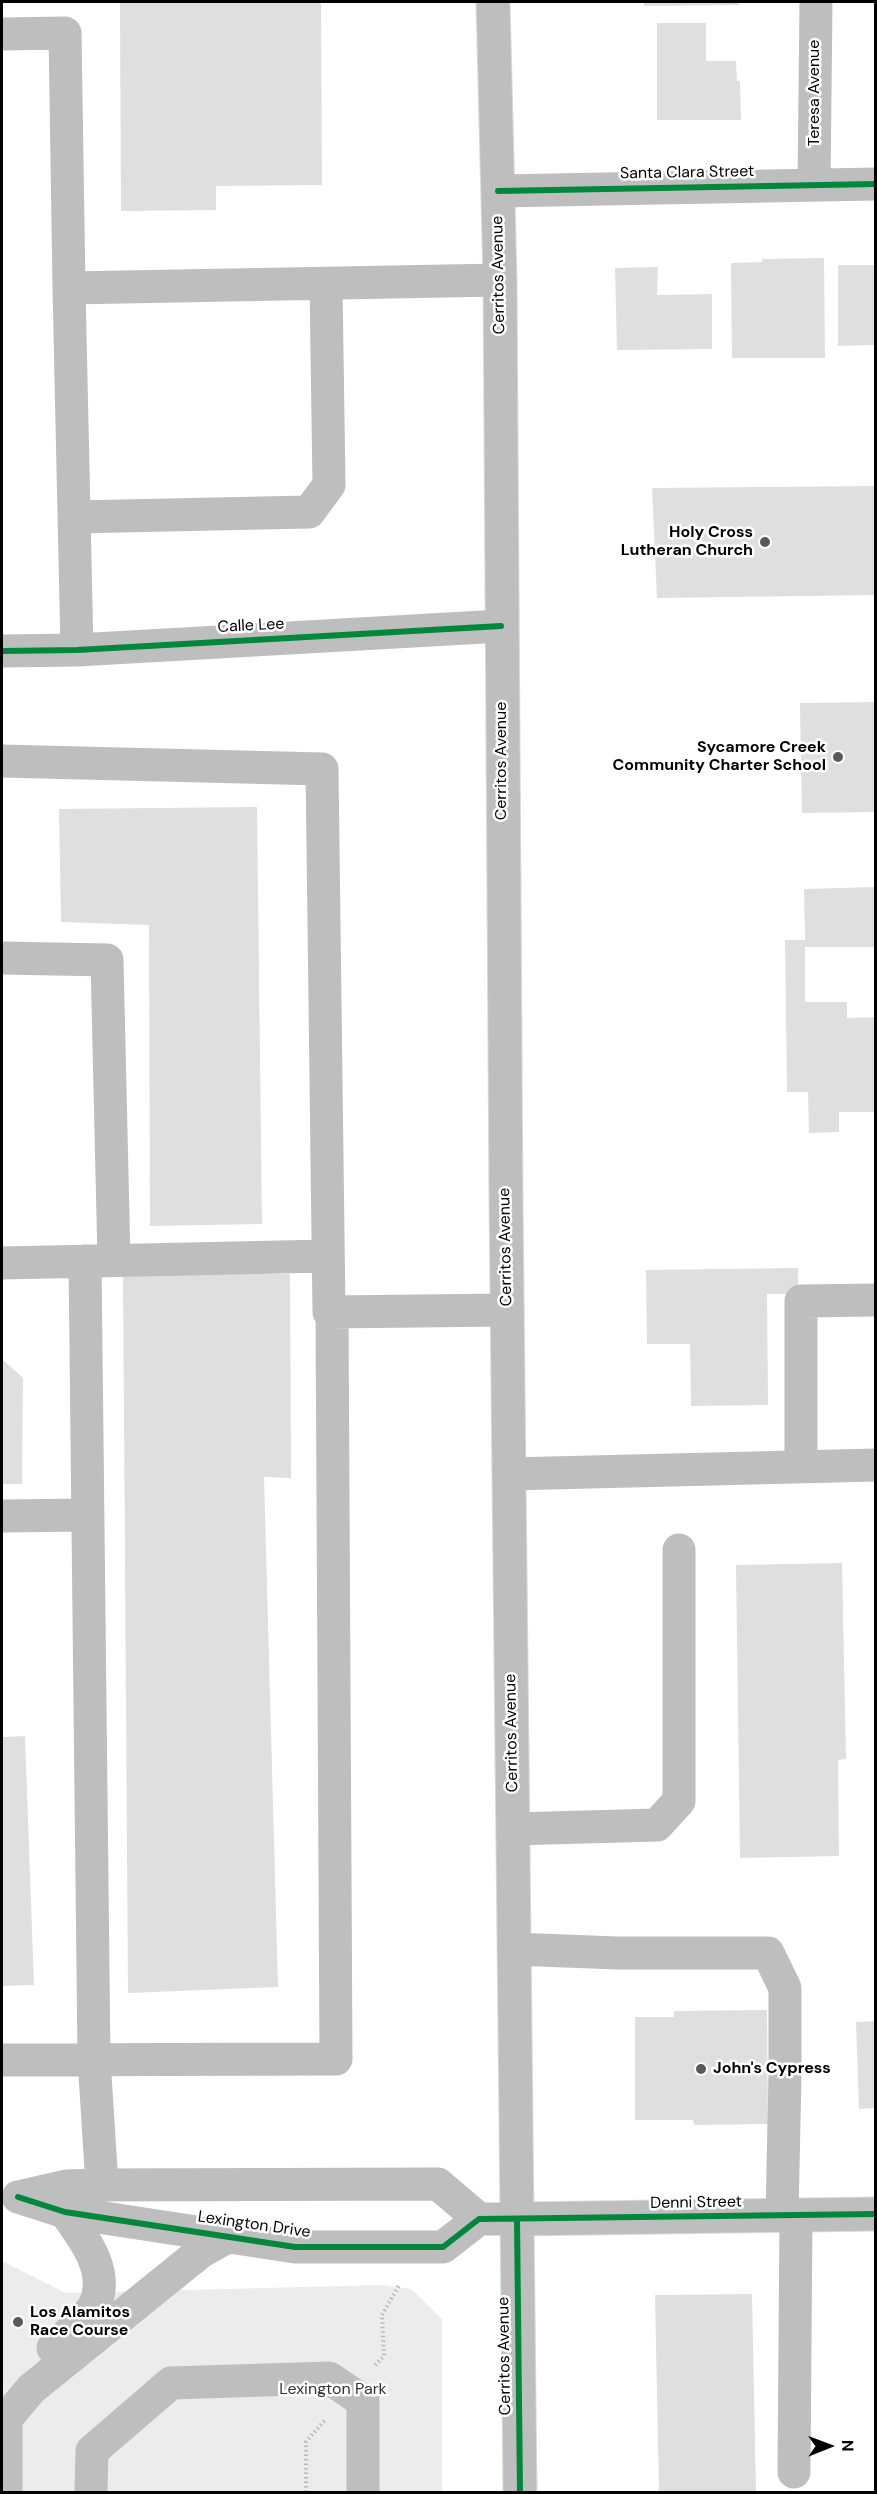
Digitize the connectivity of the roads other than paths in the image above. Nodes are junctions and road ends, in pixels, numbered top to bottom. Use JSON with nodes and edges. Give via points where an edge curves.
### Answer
{"nodes":[{"id":1,"x":493,"y":2,"type":"edge"},
{"id":2,"x":816,"y":2,"type":"edge"},
{"id":3,"x":2,"y":34,"type":"edge"},
{"id":4,"x":814,"y":184,"type":"junction"},
{"id":5,"x":876,"y":184,"type":"edge"},
{"id":6,"x":498,"y":191,"type":"junction"},
{"id":7,"x":500,"y":280,"type":"junction"},
{"id":8,"x":326,"y":284,"type":"junction"},
{"id":9,"x":69,"y":288,"type":"junction"},
{"id":10,"x":74,"y":517,"type":"junction"},
{"id":11,"x":501,"y":626,"type":"junction"},
{"id":12,"x":77,"y":650,"type":"junction"},
{"id":13,"x":2,"y":651,"type":"edge"},
{"id":14,"x":2,"y":761,"type":"edge"},
{"id":15,"x":2,"y":958,"type":"edge"},
{"id":16,"x":327,"y":1256,"type":"junction"},
{"id":17,"x":100,"y":1261,"type":"junction"},
{"id":18,"x":2,"y":1263,"type":"edge"},
{"id":19,"x":876,"y":1300,"type":"edge"},
{"id":20,"x":507,"y":1310,"type":"junction"},
{"id":21,"x":332,"y":1312,"type":"junction"},
{"id":22,"x":801,"y":1465,"type":"junction"},
{"id":23,"x":876,"y":1465,"type":"edge"},
{"id":24,"x":509,"y":1474,"type":"junction"},
{"id":25,"x":88,"y":1515,"type":"junction"},
{"id":26,"x":2,"y":1516,"type":"edge"},
{"id":27,"x":679,"y":1550,"type":"dead end"},
{"id":28,"x":513,"y":1828,"type":"junction"},
{"id":29,"x":514,"y":1949,"type":"junction"},
{"id":30,"x":94,"y":2059,"type":"junction"},
{"id":31,"x":2,"y":2060,"type":"edge"},
{"id":32,"x":102,"y":2185,"type":"junction"},
{"id":33,"x":10,"y":2197,"type":"edge"},
{"id":34,"x":65,"y":2212,"type":"junction"},
{"id":35,"x":876,"y":2214,"type":"edge"},
{"id":36,"x":789,"y":2216,"type":"junction"},
{"id":37,"x":479,"y":2219,"type":"junction"},
{"id":38,"x":517,"y":2219,"type":"junction"},
{"id":39,"x":229,"y":2236,"type":"junction"},
{"id":40,"x":31,"y":2389,"type":"junction"},
{"id":41,"x":794,"y":2472,"type":"dead end"},
{"id":42,"x":6,"y":2493,"type":"edge"},
{"id":43,"x":91,"y":2493,"type":"edge"},
{"id":44,"x":363,"y":2493,"type":"edge"},
{"id":45,"x":520,"y":2493,"type":"edge"}],
"edges":[{"from":1,"to":6,"type":"main road","name":"Cerritos Avenue"},
{"from":2,"to":4,"type":"main road","name":"Teresa Avenue"},
{"from":3,"to":9,"type":"main road","via":[[65,33]]},
{"from":4,"to":5,"type":"main road","name":"Santa Clara Street"},
{"from":4,"to":6,"type":"main road","name":"Santa Clara Street"},
{"from":6,"to":7,"type":"main road","name":"Cerritos Avenue"},
{"from":7,"to":8,"type":"main road"},
{"from":7,"to":11,"type":"main road","name":"Cerritos Avenue"},
{"from":8,"to":9,"type":"main road"},
{"from":8,"to":10,"type":"main road","via":[[329,485],[309,512]]},
{"from":9,"to":10,"type":"main road"},
{"from":10,"to":12,"type":"main road"},
{"from":11,"to":12,"type":"main road","name":"Calle Lee"},
{"from":11,"to":20,"type":"main road","name":"Cerritos Avenue"},
{"from":12,"to":13,"type":"main road","name":"Calle Lee"},
{"from":14,"to":16,"type":"main road","via":[[322,769]]},
{"from":15,"to":17,"type":"main road","via":[[107,960]]},
{"from":16,"to":17,"type":"main road"},
{"from":16,"to":21,"type":"main road"},
{"from":17,"to":18,"type":"main road"},
{"from":17,"to":25,"type":"main road"},
{"from":19,"to":22,"type":"main road","via":[[801,1301]]},
{"from":20,"to":21,"type":"main road"},
{"from":20,"to":24,"type":"main road","name":"Cerritos Avenue"},
{"from":21,"to":30,"type":"main road","via":[[336,2059]]},
{"from":22,"to":23,"type":"main road"},
{"from":22,"to":24,"type":"main road"},
{"from":24,"to":28,"type":"main road","name":"Cerritos Avenue"},
{"from":25,"to":26,"type":"main road"},
{"from":25,"to":30,"type":"main road"},
{"from":27,"to":28,"type":"main road","via":[[679,1801],[657,1825]]},
{"from":28,"to":29,"type":"main road","name":"Cerritos Avenue"},
{"from":29,"to":36,"type":"main road","via":[[768,1953],[785,1988]]},
{"from":29,"to":38,"type":"main road","name":"Cerritos Avenue"},
{"from":30,"to":31,"type":"main road"},
{"from":30,"to":32,"type":"main road"},
{"from":32,"to":33,"type":"main road","name":"Lexington Drive","via":[[66,2186]]},
{"from":32,"to":37,"type":"main road","name":"Lexington Drive","via":[[438,2184]]},
{"from":33,"to":34,"type":"main road","name":"Lexington Drive"},
{"from":34,"to":39,"type":"main road","name":"Lexington Drive"},
{"from":34,"to":40,"type":"main road","via":[[89,2245],[99,2278],[95,2305],[37,2365]]},
{"from":35,"to":36,"type":"main road","name":"Denni Street"},
{"from":36,"to":38,"type":"main road","name":"Denni Street"},
{"from":36,"to":41,"type":"main road"},
{"from":37,"to":38,"type":"main road"},
{"from":37,"to":39,"type":"main road","name":"Lexington Drive","via":[[443,2247],[295,2247]]},
{"from":38,"to":45,"type":"main road","name":"Cerritos Avenue"},
{"from":39,"to":40,"type":"main road","via":[[202,2251]]},
{"from":40,"to":42,"type":"main road","via":[[6,2419]]},
{"from":43,"to":44,"type":"main road","via":[[92,2451],[171,2383],[329,2378],[363,2401]]}]}
